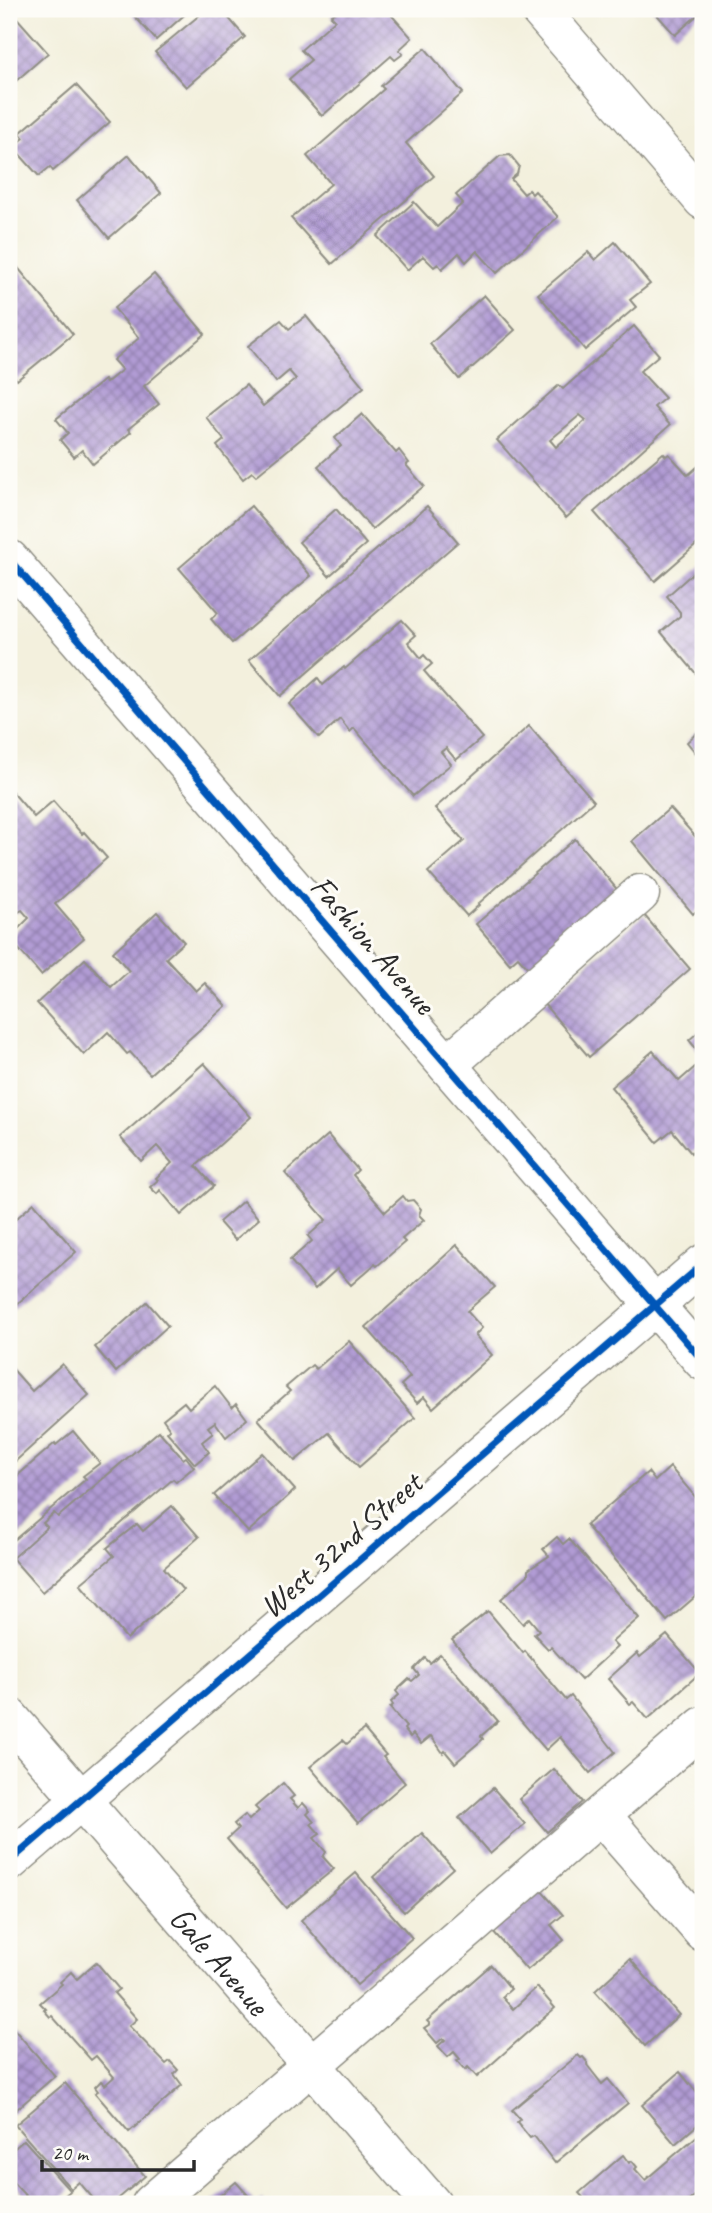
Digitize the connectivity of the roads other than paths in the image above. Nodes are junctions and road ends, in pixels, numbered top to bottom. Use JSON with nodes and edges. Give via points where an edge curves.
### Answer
{"nodes":[{"id":1,"x":539,"y":9,"type":"edge"},
{"id":2,"x":703,"y":200,"type":"edge"},
{"id":3,"x":9,"y":559,"type":"edge"},
{"id":4,"x":640,"y":894,"type":"dead end"},
{"id":5,"x":447,"y":1065,"type":"junction"},
{"id":6,"x":703,"y":1264,"type":"edge"},
{"id":7,"x":655,"y":1305,"type":"junction"},
{"id":8,"x":703,"y":1361,"type":"edge"},
{"id":9,"x":9,"y":1717,"type":"edge"},
{"id":10,"x":703,"y":1726,"type":"edge"},
{"id":11,"x":81,"y":1800,"type":"junction"},
{"id":12,"x":601,"y":1815,"type":"junction"},
{"id":13,"x":9,"y":1862,"type":"edge"},
{"id":14,"x":703,"y":1933,"type":"edge"},
{"id":15,"x":311,"y":2065,"type":"junction"},
{"id":16,"x":151,"y":2204,"type":"edge"},
{"id":17,"x":432,"y":2204,"type":"edge"}],
"edges":[{"from":1,"to":2,"type":"street"},
{"from":3,"to":5,"type":"street","name":"Fashion Avenue"},
{"from":4,"to":5,"type":"street"},
{"from":5,"to":7,"type":"street","name":"Fashion Avenue"},
{"from":6,"to":7,"type":"street","name":"West 32nd Street"},
{"from":7,"to":8,"type":"street","name":"Fashion Avenue"},
{"from":7,"to":11,"type":"street","name":"West 32nd Street"},
{"from":9,"to":11,"type":"street","name":"Gale Avenue"},
{"from":10,"to":12,"type":"street"},
{"from":11,"to":13,"type":"street","name":"West 32nd Street"},
{"from":11,"to":15,"type":"street","name":"Gale Avenue"},
{"from":12,"to":14,"type":"street"},
{"from":12,"to":15,"type":"street"},
{"from":15,"to":16,"type":"street"},
{"from":15,"to":17,"type":"street","name":"Gale Avenue"}]}
